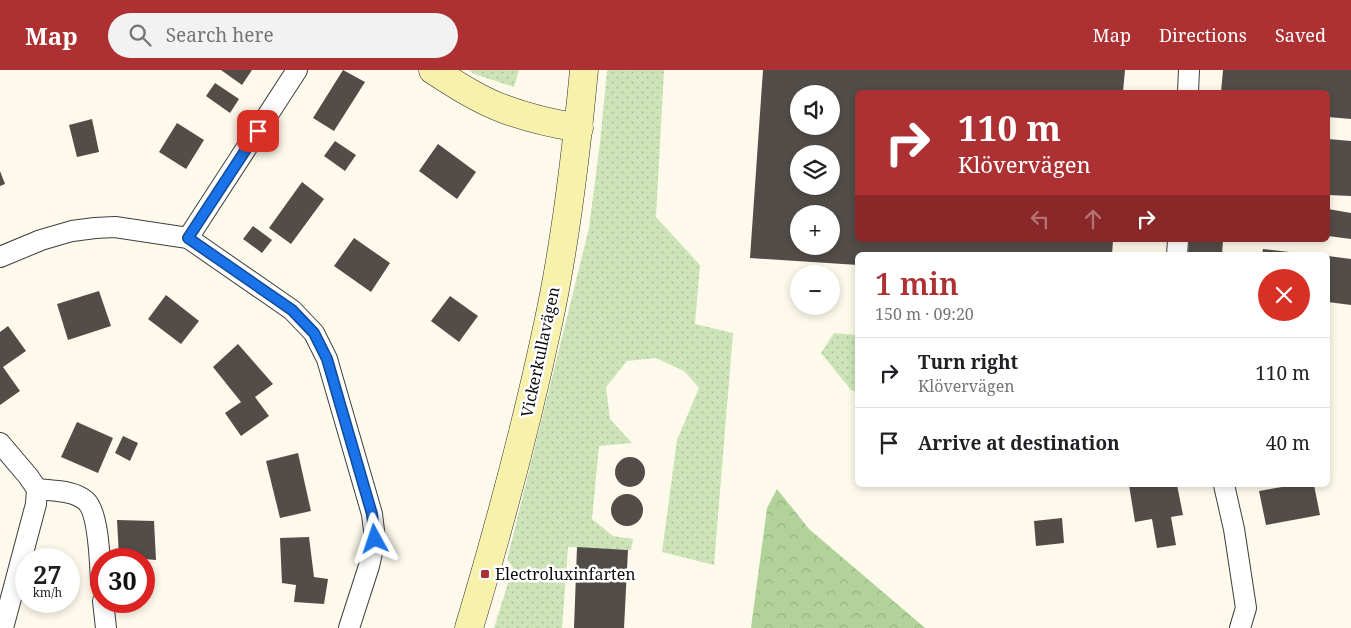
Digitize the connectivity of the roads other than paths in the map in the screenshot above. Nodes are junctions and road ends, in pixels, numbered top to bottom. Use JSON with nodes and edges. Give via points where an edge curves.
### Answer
{"nodes":[{"id":1,"x":297,"y":70,"type":"edge"},
{"id":2,"x":433,"y":70,"type":"edge"},
{"id":3,"x":584,"y":70,"type":"edge"},
{"id":4,"x":1189,"y":70,"type":"edge"},
{"id":5,"x":1188,"y":90,"type":"edge"},
{"id":6,"x":578,"y":128,"type":"junction"},
{"id":7,"x":188,"y":238,"type":"junction"},
{"id":8,"x":0,"y":257,"type":"edge"},
{"id":9,"x":0,"y":443,"type":"edge"},
{"id":10,"x":1224,"y":487,"type":"edge"},
{"id":11,"x":37,"y":489,"type":"junction"},
{"id":12,"x":98,"y":548,"type":"edge"},
{"id":13,"x":104,"y":613,"type":"edge"},
{"id":14,"x":3,"y":628,"type":"edge"},
{"id":15,"x":106,"y":628,"type":"edge"},
{"id":16,"x":349,"y":628,"type":"edge"},
{"id":17,"x":469,"y":628,"type":"edge"},
{"id":18,"x":1240,"y":628,"type":"edge"}],
"edges":[{"from":1,"to":7,"type":"street"},
{"from":2,"to":6,"type":"main road","via":[[503,109]]},
{"from":3,"to":6,"type":"main road","name":"Vickerkullavägen"},
{"from":4,"to":5,"type":"street"},
{"from":6,"to":17,"type":"main road","name":"Vickerkullavägen","via":[[564,237],[548,323],[514,470]]},
{"from":7,"to":8,"type":"street","via":[[115,227],[95,228],[41,240]]},
{"from":7,"to":16,"type":"street","via":[[292,310],[314,333],[327,359],[372,514],[375,539]]},
{"from":9,"to":11,"type":"street"},
{"from":10,"to":18,"type":"street","via":[[1246,608]]},
{"from":11,"to":12,"type":"street","via":[[63,492],[87,502],[92,510]]},
{"from":11,"to":14,"type":"street","via":[[36,504]]},
{"from":13,"to":15,"type":"street"}]}
